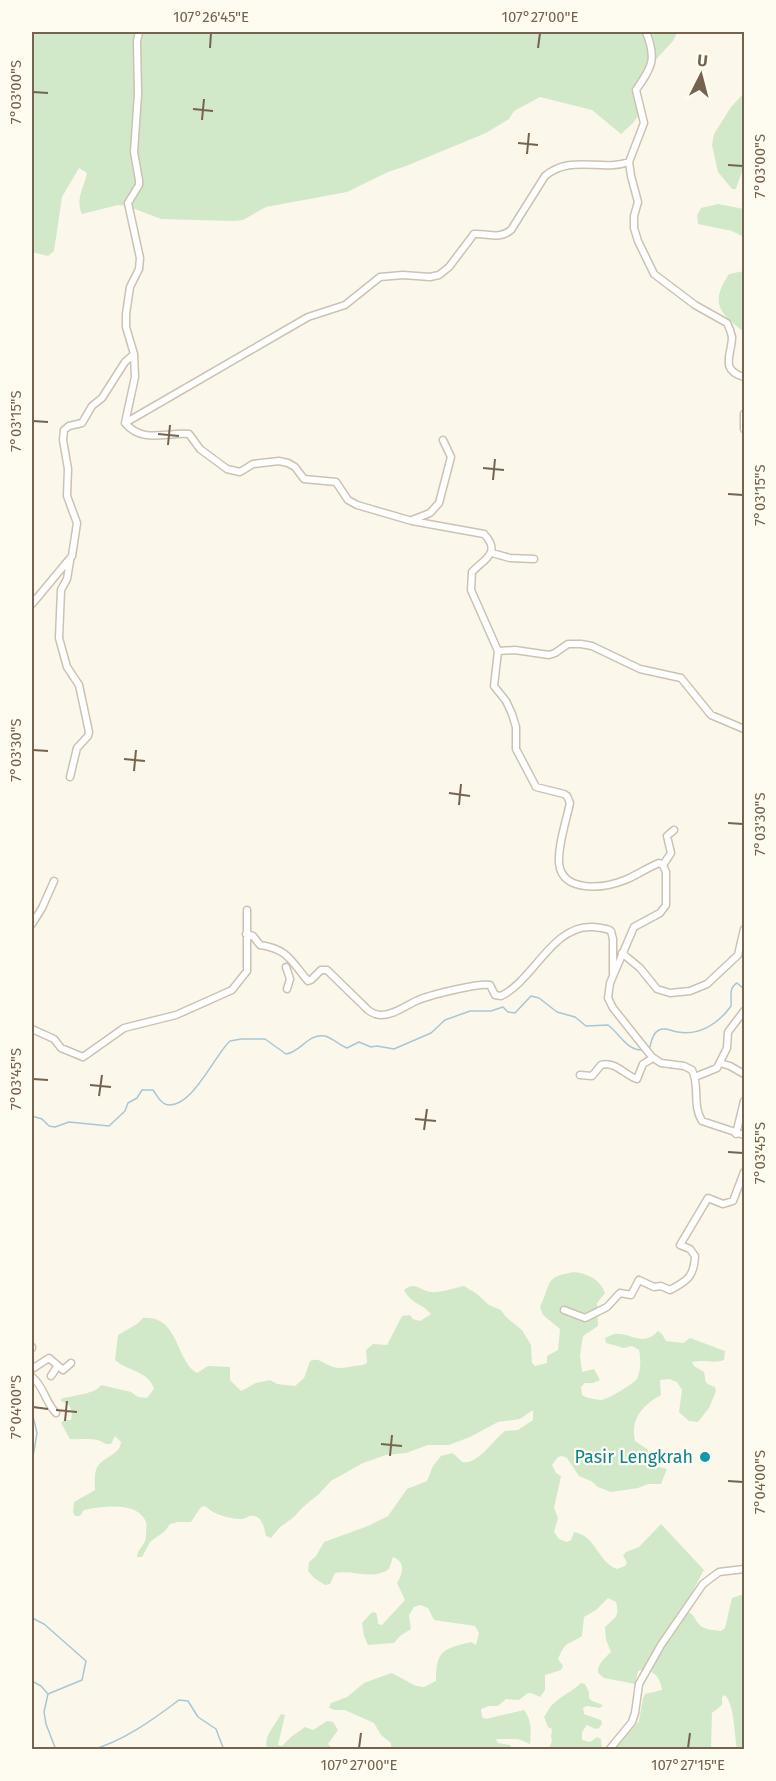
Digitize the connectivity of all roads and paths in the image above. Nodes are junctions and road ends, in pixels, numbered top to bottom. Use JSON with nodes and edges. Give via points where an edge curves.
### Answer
{"nodes":[{"id":1,"x":139,"y":32,"type":"edge"},
{"id":2,"x":646,"y":32,"type":"edge"},
{"id":3,"x":629,"y":162,"type":"junction"},
{"id":4,"x":134,"y":354,"type":"junction"},
{"id":5,"x":744,"y":377,"type":"edge"},
{"id":6,"x":744,"y":414,"type":"edge"},
{"id":7,"x":125,"y":423,"type":"junction"},
{"id":8,"x":744,"y":429,"type":"edge"},
{"id":9,"x":443,"y":440,"type":"dead end"},
{"id":10,"x":411,"y":521,"type":"junction"},
{"id":11,"x":492,"y":553,"type":"junction"},
{"id":12,"x":534,"y":559,"type":"dead end"},
{"id":13,"x":70,"y":561,"type":"junction"},
{"id":14,"x":32,"y":604,"type":"edge"},
{"id":15,"x":498,"y":651,"type":"junction"},
{"id":16,"x":744,"y":729,"type":"edge"},
{"id":17,"x":70,"y":777,"type":"dead end"},
{"id":18,"x":674,"y":830,"type":"dead end"},
{"id":19,"x":663,"y":865,"type":"junction"},
{"id":20,"x":54,"y":881,"type":"dead end"},
{"id":21,"x":247,"y":910,"type":"dead end"},
{"id":22,"x":32,"y":924,"type":"edge"},
{"id":23,"x":744,"y":929,"type":"edge"},
{"id":24,"x":246,"y":934,"type":"junction"},
{"id":25,"x":622,"y":953,"type":"junction"},
{"id":26,"x":742,"y":954,"type":"edge"},
{"id":27,"x":286,"y":967,"type":"dead end"},
{"id":28,"x":303,"y":975,"type":"junction"},
{"id":29,"x":612,"y":976,"type":"junction"},
{"id":30,"x":290,"y":979,"type":"junction"},
{"id":31,"x":287,"y":989,"type":"dead end"},
{"id":32,"x":744,"y":1011,"type":"edge"},
{"id":33,"x":32,"y":1029,"type":"edge"},
{"id":34,"x":653,"y":1058,"type":"junction"},
{"id":35,"x":720,"y":1063,"type":"junction"},
{"id":36,"x":744,"y":1074,"type":"edge"},
{"id":37,"x":580,"y":1075,"type":"dead end"},
{"id":38,"x":695,"y":1077,"type":"junction"},
{"id":39,"x":744,"y":1101,"type":"edge"},
{"id":40,"x":736,"y":1134,"type":"junction"},
{"id":41,"x":744,"y":1135,"type":"edge"},
{"id":42,"x":744,"y":1172,"type":"edge"},
{"id":43,"x":564,"y":1310,"type":"dead end"},
{"id":44,"x":71,"y":1363,"type":"dead end"},
{"id":45,"x":57,"y":1367,"type":"junction"},
{"id":46,"x":32,"y":1369,"type":"edge"},
{"id":47,"x":51,"y":1376,"type":"dead end"},
{"id":48,"x":32,"y":1377,"type":"edge"},
{"id":49,"x":56,"y":1413,"type":"dead end"},
{"id":50,"x":744,"y":1569,"type":"edge"},
{"id":51,"x":609,"y":1749,"type":"edge"}],
"edges":[{"from":1,"to":4,"type":"street","via":[[134,152],[139,185],[128,203],[140,263],[130,287],[126,314]]},
{"from":2,"to":3,"type":"street","via":[[652,60],[648,75],[636,90],[644,123]]},
{"from":3,"to":5,"type":"street","via":[[638,202],[634,228],[649,266],[690,302],[726,323],[732,336],[729,365]]},
{"from":3,"to":7,"type":"street","via":[[567,164],[552,170],[506,235],[474,234],[439,275],[380,277],[345,305],[308,317]]},
{"from":4,"to":7,"type":"street","via":[[135,377]]},
{"from":4,"to":13,"type":"street","via":[[82,423],[66,427],[63,433],[68,469],[66,491],[77,523]]},
{"from":6,"to":8,"type":"street"},
{"from":7,"to":10,"type":"street","via":[[140,435],[189,434],[200,449],[235,472],[261,462],[288,463],[304,479],[336,482],[348,500],[357,505]]},
{"from":9,"to":10,"type":"street","via":[[451,458],[439,503],[430,513]]},
{"from":10,"to":11,"type":"street","via":[[484,534]]},
{"from":11,"to":12,"type":"street"},
{"from":11,"to":15,"type":"street","via":[[472,572],[470,580]]},
{"from":13,"to":14,"type":"street"},
{"from":13,"to":17,"type":"street","via":[[61,590],[59,638],[67,667],[79,685],[89,732],[77,748]]},
{"from":15,"to":16,"type":"street","via":[[549,655],[568,644],[592,646],[640,669],[685,680],[711,715]]},
{"from":15,"to":19,"type":"street","via":[[494,686],[506,701],[516,727],[516,749],[536,787],[564,794],[570,803],[559,864],[568,882],[611,885],[658,863]]},
{"from":18,"to":19,"type":"street","via":[[667,836],[670,853]]},
{"from":19,"to":25,"type":"street","via":[[666,905],[660,913],[634,927]]},
{"from":20,"to":22,"type":"street"},
{"from":21,"to":24,"type":"street"},
{"from":23,"to":26,"type":"street"},
{"from":24,"to":28,"type":"street","via":[[260,945],[282,952]]},
{"from":24,"to":33,"type":"street","via":[[247,971],[229,993],[164,1019],[124,1028],[83,1057]]},
{"from":25,"to":26,"type":"street","via":[[657,989],[670,993],[703,987]]},
{"from":25,"to":29,"type":"street"},
{"from":27,"to":30,"type":"street"},
{"from":28,"to":29,"type":"street","via":[[310,981],[321,970],[327,970],[368,1010],[381,1015],[477,984],[490,985],[495,996],[499,996],[523,979],[561,938],[585,927],[611,931]]},
{"from":28,"to":30,"type":"street"},
{"from":29,"to":34,"type":"street","via":[[608,998]]},
{"from":30,"to":31,"type":"street"},
{"from":32,"to":35,"type":"street","via":[[728,1032],[727,1048]]},
{"from":34,"to":37,"type":"street","via":[[643,1064],[637,1079],[608,1064],[601,1065],[592,1077]]},
{"from":34,"to":38,"type":"street","via":[[690,1068]]},
{"from":35,"to":36,"type":"street"},
{"from":35,"to":38,"type":"street","via":[[715,1070]]},
{"from":38,"to":40,"type":"street","via":[[700,1119]]},
{"from":39,"to":40,"type":"street"},
{"from":40,"to":41,"type":"street"},
{"from":42,"to":43,"type":"street","via":[[733,1201],[723,1204],[708,1198],[680,1245],[695,1256],[687,1281],[670,1290],[639,1280],[631,1295],[620,1293],[607,1307],[585,1318]]},
{"from":44,"to":45,"type":"street","via":[[64,1370]]},
{"from":45,"to":46,"type":"street","via":[[49,1358]]},
{"from":45,"to":47,"type":"street"},
{"from":48,"to":49,"type":"street"},
{"from":50,"to":51,"type":"street","via":[[719,1572],[703,1584],[656,1653],[639,1684],[632,1722]]}]}
